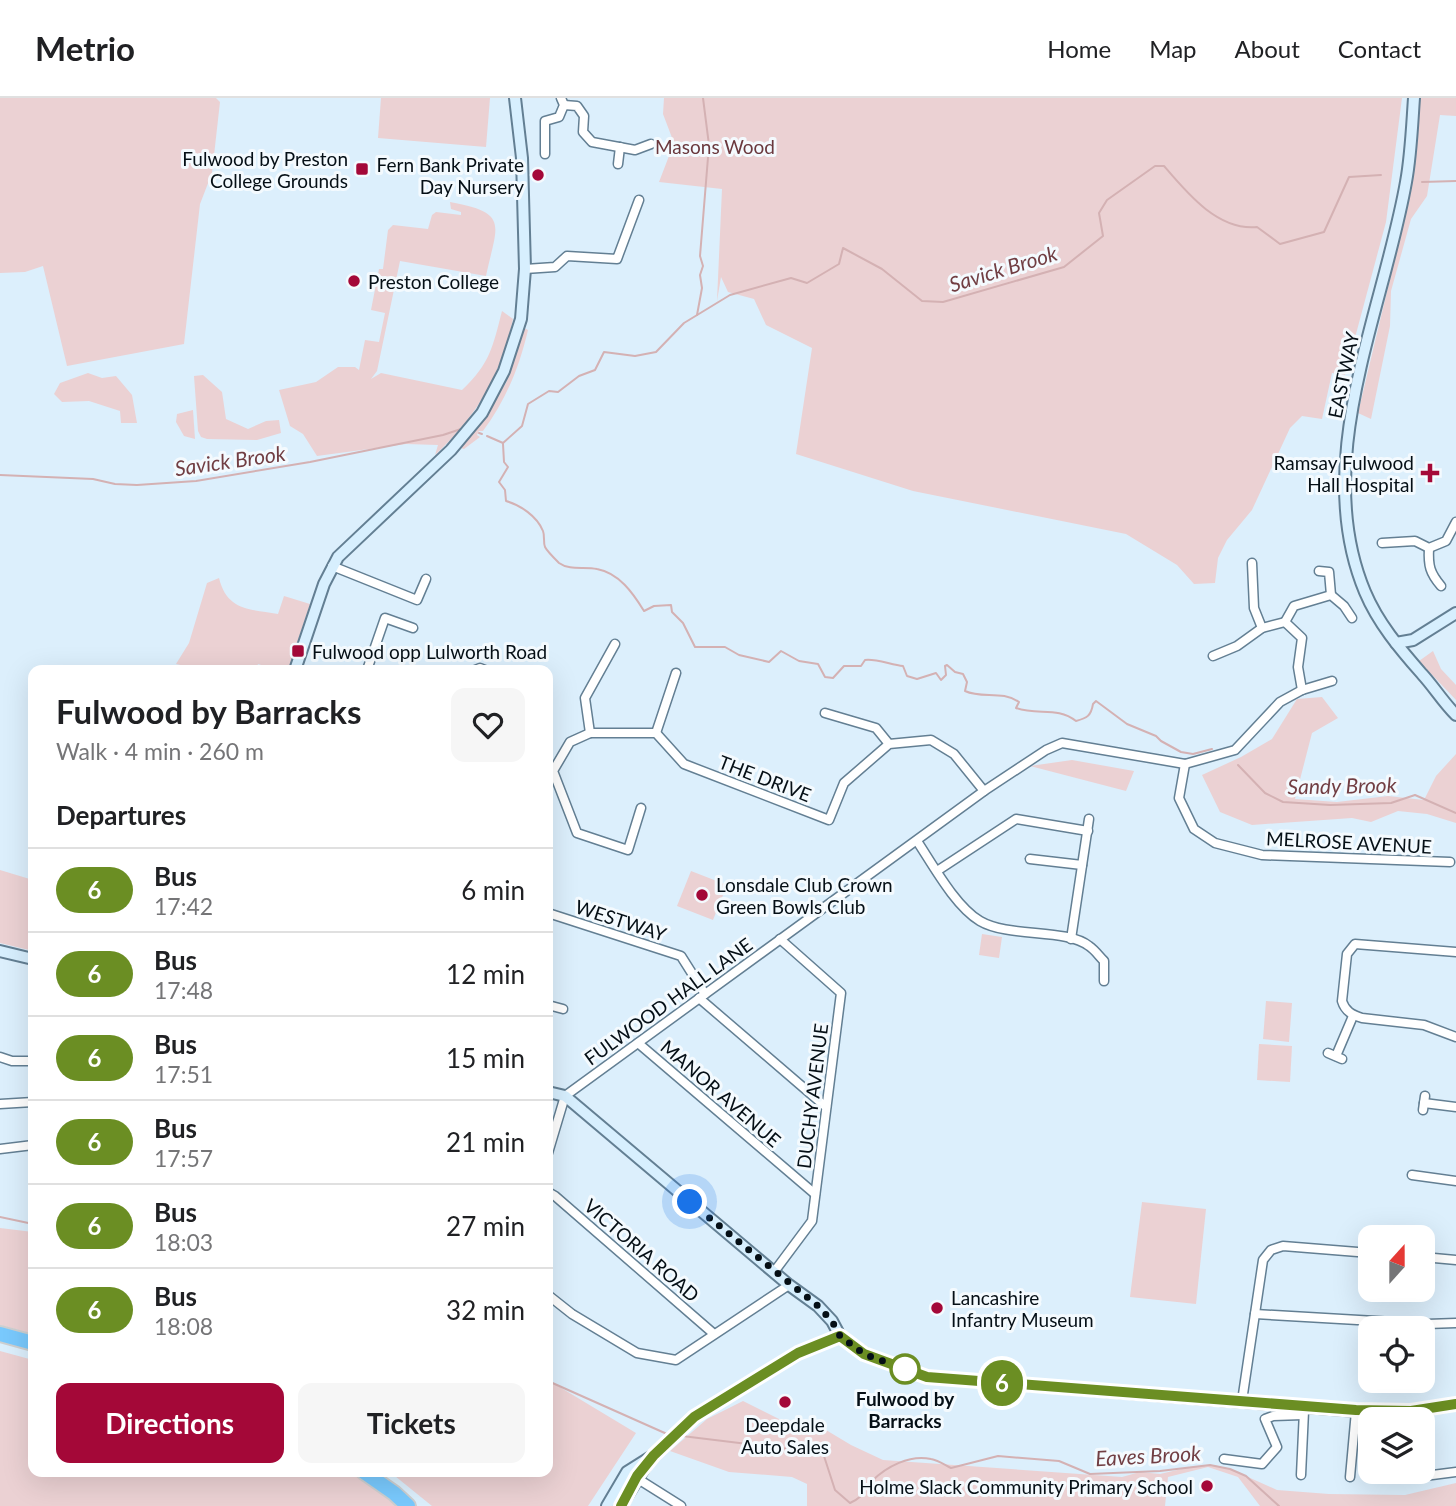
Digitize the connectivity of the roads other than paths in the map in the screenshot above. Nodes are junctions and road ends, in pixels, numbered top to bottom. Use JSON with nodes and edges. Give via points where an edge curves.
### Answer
{"nodes":[{"id":1,"x":515,"y":98,"type":"edge"},
{"id":2,"x":1415,"y":98,"type":"edge"},
{"id":3,"x":563,"y":101,"type":"edge"},
{"id":4,"x":651,"y":144,"type":"dead end"},
{"id":5,"x":621,"y":147,"type":"junction"},
{"id":6,"x":545,"y":154,"type":"dead end"},
{"id":7,"x":618,"y":164,"type":"dead end"},
{"id":8,"x":639,"y":200,"type":"dead end"},
{"id":9,"x":524,"y":269,"type":"junction"},
{"id":10,"x":1456,"y":522,"type":"edge"},
{"id":11,"x":1382,"y":543,"type":"dead end"},
{"id":12,"x":1429,"y":548,"type":"junction"},
{"id":13,"x":1252,"y":563,"type":"dead end"},
{"id":14,"x":332,"y":566,"type":"junction"},
{"id":15,"x":1319,"y":571,"type":"dead end"},
{"id":16,"x":426,"y":579,"type":"dead end"},
{"id":17,"x":1441,"y":586,"type":"dead end"},
{"id":18,"x":1331,"y":595,"type":"junction"},
{"id":19,"x":1456,"y":613,"type":"edge"},
{"id":20,"x":1352,"y":618,"type":"dead end"},
{"id":21,"x":1285,"y":622,"type":"junction"},
{"id":22,"x":413,"y":628,"type":"dead end"},
{"id":23,"x":1262,"y":628,"type":"junction"},
{"id":24,"x":1413,"y":639,"type":"junction"},
{"id":25,"x":1396,"y":643,"type":"junction"},
{"id":26,"x":615,"y":644,"type":"dead end"},
{"id":27,"x":1404,"y":655,"type":"junction"},
{"id":28,"x":1213,"y":656,"type":"dead end"},
{"id":29,"x":297,"y":665,"type":"edge"},
{"id":30,"x":369,"y":665,"type":"edge"},
{"id":31,"x":676,"y":673,"type":"dead end"},
{"id":32,"x":1332,"y":681,"type":"dead end"},
{"id":33,"x":1302,"y":690,"type":"junction"},
{"id":34,"x":825,"y":713,"type":"dead end"},
{"id":35,"x":1456,"y":715,"type":"edge"},
{"id":36,"x":590,"y":733,"type":"junction"},
{"id":37,"x":656,"y":733,"type":"junction"},
{"id":38,"x":889,"y":744,"type":"junction"},
{"id":39,"x":1185,"y":765,"type":"junction"},
{"id":40,"x":984,"y":790,"type":"junction"},
{"id":41,"x":640,"y":808,"type":"dead end"},
{"id":42,"x":1090,"y":819,"type":"dead end"},
{"id":43,"x":1088,"y":831,"type":"junction"},
{"id":44,"x":917,"y":841,"type":"junction"},
{"id":45,"x":1030,"y":859,"type":"dead end"},
{"id":46,"x":1450,"y":862,"type":"dead end"},
{"id":47,"x":1082,"y":865,"type":"junction"},
{"id":48,"x":937,"y":871,"type":"junction"},
{"id":49,"x":553,"y":915,"type":"edge"},
{"id":50,"x":780,"y":939,"type":"junction"},
{"id":51,"x":1071,"y":939,"type":"junction"},
{"id":52,"x":0,"y":951,"type":"edge"},
{"id":53,"x":1456,"y":951,"type":"edge"},
{"id":54,"x":28,"y":958,"type":"edge"},
{"id":55,"x":1104,"y":981,"type":"dead end"},
{"id":56,"x":702,"y":996,"type":"junction"},
{"id":57,"x":553,"y":1006,"type":"edge"},
{"id":58,"x":563,"y":1009,"type":"dead end"},
{"id":59,"x":1353,"y":1016,"type":"junction"},
{"id":60,"x":1456,"y":1037,"type":"edge"},
{"id":61,"x":638,"y":1043,"type":"junction"},
{"id":62,"x":1335,"y":1056,"type":"dead end"},
{"id":63,"x":0,"y":1057,"type":"edge"},
{"id":64,"x":28,"y":1060,"type":"edge"},
{"id":65,"x":553,"y":1093,"type":"edge"},
{"id":66,"x":565,"y":1096,"type":"junction"},
{"id":67,"x":28,"y":1102,"type":"edge"},
{"id":68,"x":1424,"y":1103,"type":"dead end"},
{"id":69,"x":0,"y":1104,"type":"edge"},
{"id":70,"x":826,"y":1107,"type":"junction"},
{"id":71,"x":1456,"y":1107,"type":"edge"},
{"id":72,"x":553,"y":1136,"type":"edge"},
{"id":73,"x":28,"y":1146,"type":"edge"},
{"id":74,"x":0,"y":1149,"type":"edge"},
{"id":75,"x":1412,"y":1175,"type":"dead end"},
{"id":76,"x":1456,"y":1181,"type":"edge"},
{"id":77,"x":815,"y":1194,"type":"junction"},
{"id":78,"x":553,"y":1196,"type":"edge"},
{"id":79,"x":1358,"y":1252,"type":"edge"},
{"id":80,"x":1435,"y":1258,"type":"edge"},
{"id":81,"x":1456,"y":1260,"type":"edge"},
{"id":82,"x":774,"y":1272,"type":"junction"},
{"id":83,"x":789,"y":1285,"type":"junction"},
{"id":84,"x":553,"y":1299,"type":"edge"},
{"id":85,"x":1255,"y":1314,"type":"junction"},
{"id":86,"x":1456,"y":1323,"type":"edge"},
{"id":87,"x":0,"y":1334,"type":"edge"},
{"id":88,"x":715,"y":1335,"type":"junction"},
{"id":89,"x":840,"y":1336,"type":"junction"},
{"id":90,"x":28,"y":1342,"type":"edge"},
{"id":91,"x":1242,"y":1401,"type":"junction"},
{"id":92,"x":1456,"y":1404,"type":"edge"},
{"id":93,"x":1435,"y":1409,"type":"edge"},
{"id":94,"x":1356,"y":1410,"type":"joint"},
{"id":95,"x":1304,"y":1411,"type":"junction"},
{"id":96,"x":1224,"y":1459,"type":"dead end"},
{"id":97,"x":1456,"y":1472,"type":"edge"},
{"id":98,"x":1435,"y":1473,"type":"edge"},
{"id":99,"x":632,"y":1474,"type":"junction"},
{"id":100,"x":1301,"y":1475,"type":"dead end"},
{"id":101,"x":371,"y":1477,"type":"edge"},
{"id":102,"x":1350,"y":1477,"type":"dead end"},
{"id":103,"x":408,"y":1506,"type":"edge"},
{"id":104,"x":607,"y":1506,"type":"edge"},
{"id":105,"x":621,"y":1506,"type":"edge"},
{"id":106,"x":681,"y":1506,"type":"edge"}],
"edges":[{"from":1,"to":9,"type":"main road","via":[[522,158]]},
{"from":2,"to":25,"type":"main road","name":"EASTWAY","via":[[1406,182],[1346,447],[1346,512],[1353,559],[1365,593]]},
{"from":3,"to":5,"type":"street","via":[[577,106],[584,116],[583,132],[592,142]]},
{"from":3,"to":6,"type":"street","via":[[559,117],[545,121]]},
{"from":4,"to":5,"type":"street","via":[[635,150]]},
{"from":5,"to":7,"type":"street"},
{"from":8,"to":9,"type":"street","via":[[617,259],[567,256],[555,267]]},
{"from":9,"to":14,"type":"main road","via":[[521,319],[514,345],[482,413],[430,472],[345,548]]},
{"from":10,"to":12,"type":"street","via":[[1446,541]]},
{"from":11,"to":12,"type":"street","via":[[1415,541]]},
{"from":12,"to":17,"type":"street","via":[[1430,573]]},
{"from":13,"to":23,"type":"street","via":[[1254,608]]},
{"from":14,"to":16,"type":"street","via":[[417,600]]},
{"from":14,"to":29,"type":"main road"},
{"from":15,"to":18,"type":"street","via":[[1329,572]]},
{"from":18,"to":20,"type":"street"},
{"from":18,"to":21,"type":"street","via":[[1294,606]]},
{"from":19,"to":24,"type":"main road"},
{"from":21,"to":23,"type":"street"},
{"from":21,"to":33,"type":"street","via":[[1302,638],[1298,667]]},
{"from":22,"to":30,"type":"street","via":[[385,618]]},
{"from":23,"to":28,"type":"street"},
{"from":24,"to":25,"type":"main road"},
{"from":24,"to":27,"type":"main road"},
{"from":25,"to":27,"type":"main road","name":"EASTWAY"},
{"from":26,"to":36,"type":"street","via":[[585,698]]},
{"from":27,"to":35,"type":"main road","name":"EASTWAY"},
{"from":31,"to":37,"type":"street"},
{"from":32,"to":33,"type":"street","name":"FULWOOD HALL LANE"},
{"from":33,"to":39,"type":"street","name":"FULWOOD HALL LANE","via":[[1280,702],[1235,750]]},
{"from":34,"to":38,"type":"street","via":[[876,728]]},
{"from":36,"to":37,"type":"street"},
{"from":36,"to":41,"type":"street","via":[[570,742],[553,771],[577,833],[628,850]]},
{"from":37,"to":38,"type":"street","name":"THE DRIVE","via":[[684,764],[829,820],[844,783]]},
{"from":38,"to":40,"type":"street","via":[[932,740],[954,754]]},
{"from":39,"to":40,"type":"street","name":"FULWOOD HALL LANE","via":[[1062,743]]},
{"from":39,"to":46,"type":"street","name":"MELROSE AVENUE","via":[[1179,798],[1194,829],[1215,844],[1262,855]]},
{"from":40,"to":44,"type":"street","name":"FULWOOD HALL LANE"},
{"from":42,"to":43,"type":"street"},
{"from":43,"to":47,"type":"street"},
{"from":43,"to":48,"type":"street","via":[[1016,819]]},
{"from":44,"to":48,"type":"street"},
{"from":44,"to":50,"type":"street","name":"FULWOOD HALL LANE"},
{"from":45,"to":47,"type":"street"},
{"from":47,"to":51,"type":"street"},
{"from":48,"to":51,"type":"street","via":[[966,911],[980,921],[996,928]]},
{"from":49,"to":56,"type":"street","name":"WESTWAY","via":[[681,956]]},
{"from":50,"to":56,"type":"street","name":"FULWOOD HALL LANE"},
{"from":50,"to":70,"type":"street","name":"DUCHY AVENUE","via":[[841,993]]},
{"from":51,"to":55,"type":"street","via":[[1088,944],[1104,961]]},
{"from":52,"to":54,"type":"main road"},
{"from":53,"to":59,"type":"street","via":[[1355,944],[1347,954],[1342,1001]]},
{"from":56,"to":61,"type":"street","name":"FULWOOD HALL LANE"},
{"from":56,"to":70,"type":"street","name":"WESTWAY"},
{"from":57,"to":58,"type":"street"},
{"from":59,"to":60,"type":"street","via":[[1424,1025]]},
{"from":59,"to":62,"type":"street"},
{"from":61,"to":66,"type":"street","name":"FULWOOD HALL LANE"},
{"from":61,"to":77,"type":"street","name":"MANOR AVENUE"},
{"from":63,"to":64,"type":"street"},
{"from":65,"to":66,"type":"main road"},
{"from":66,"to":72,"type":"street"},
{"from":66,"to":82,"type":"main road"},
{"from":67,"to":69,"type":"street"},
{"from":68,"to":71,"type":"street"},
{"from":70,"to":77,"type":"street","name":"DUCHY AVENUE"},
{"from":73,"to":74,"type":"street"},
{"from":75,"to":76,"type":"street"},
{"from":77,"to":82,"type":"street","name":"DUCHY AVENUE","via":[[811,1222]]},
{"from":78,"to":88,"type":"street","name":"VICTORIA ROAD"},
{"from":79,"to":85,"type":"street","via":[[1283,1246],[1272,1250],[1263,1260]]},
{"from":80,"to":81,"type":"street"},
{"from":82,"to":83,"type":"main road"},
{"from":83,"to":88,"type":"street"},
{"from":83,"to":89,"type":"main road","via":[[818,1306]]},
{"from":84,"to":88,"type":"street","via":[[637,1353],[676,1360]]},
{"from":85,"to":86,"type":"street"},
{"from":85,"to":91,"type":"street"},
{"from":87,"to":90,"type":"highway"},
{"from":89,"to":91,"type":"main road","via":[[864,1354],[927,1377]]},
{"from":89,"to":99,"type":"main road","via":[[798,1353],[694,1417]]},
{"from":91,"to":95,"type":"main road"},
{"from":92,"to":93,"type":"main road"},
{"from":94,"to":95,"type":"main road"},
{"from":94,"to":102,"type":"street"},
{"from":95,"to":96,"type":"street","via":[[1265,1419],[1277,1447],[1262,1464]]},
{"from":95,"to":100,"type":"street"},
{"from":97,"to":98,"type":"street"},
{"from":99,"to":104,"type":"main road"},
{"from":99,"to":105,"type":"main road"},
{"from":99,"to":106,"type":"street"},
{"from":101,"to":103,"type":"highway"}]}
